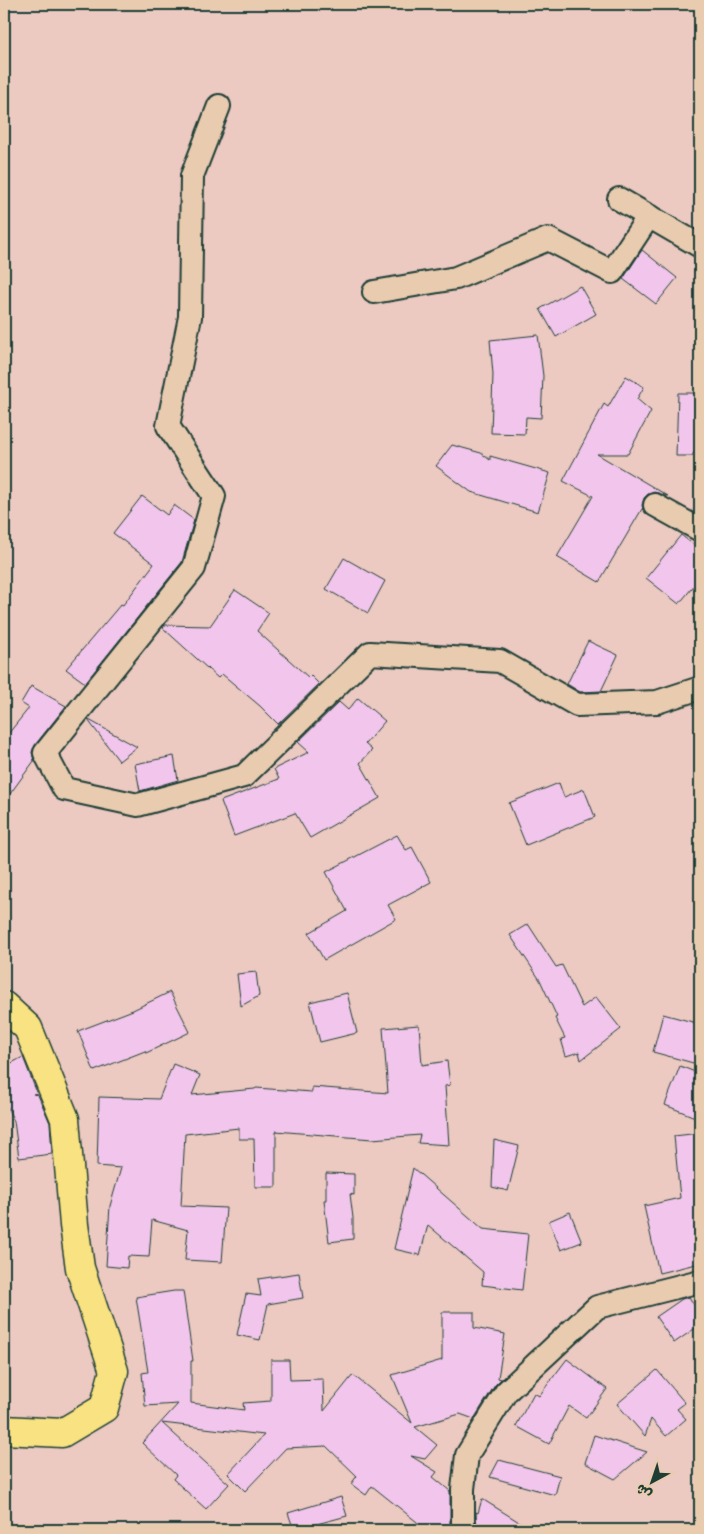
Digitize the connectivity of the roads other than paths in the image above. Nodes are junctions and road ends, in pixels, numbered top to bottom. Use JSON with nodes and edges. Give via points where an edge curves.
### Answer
{"nodes":[{"id":1,"x":219,"y":106,"type":"dead end"},
{"id":2,"x":619,"y":199,"type":"dead end"},
{"id":3,"x":649,"y":216,"type":"junction"},
{"id":4,"x":700,"y":246,"type":"edge"},
{"id":5,"x":374,"y":292,"type":"dead end"},
{"id":6,"x":655,"y":505,"type":"dead end"},
{"id":7,"x":700,"y":530,"type":"edge"},
{"id":8,"x":700,"y":688,"type":"edge"},
{"id":9,"x":4,"y":1006,"type":"edge"},
{"id":10,"x":700,"y":1281,"type":"edge"},
{"id":11,"x":4,"y":1430,"type":"edge"},
{"id":12,"x":463,"y":1529,"type":"edge"}],
"edges":[{"from":1,"to":8,"type":"street","via":[[192,176],[190,316],[168,426],[214,496],[194,568],[45,753],[64,789],[138,805],[244,776],[370,653],[500,661],[577,704],[657,702]]},
{"from":2,"to":3,"type":"street"},
{"from":3,"to":4,"type":"street"},
{"from":3,"to":5,"type":"street","via":[[612,272],[548,240],[456,278]]},
{"from":6,"to":7,"type":"street"},
{"from":9,"to":11,"type":"main road","via":[[28,1028],[65,1119],[80,1268],[114,1371],[104,1408],[62,1432]]},
{"from":10,"to":12,"type":"street","via":[[598,1307],[506,1392],[467,1455]]}]}
